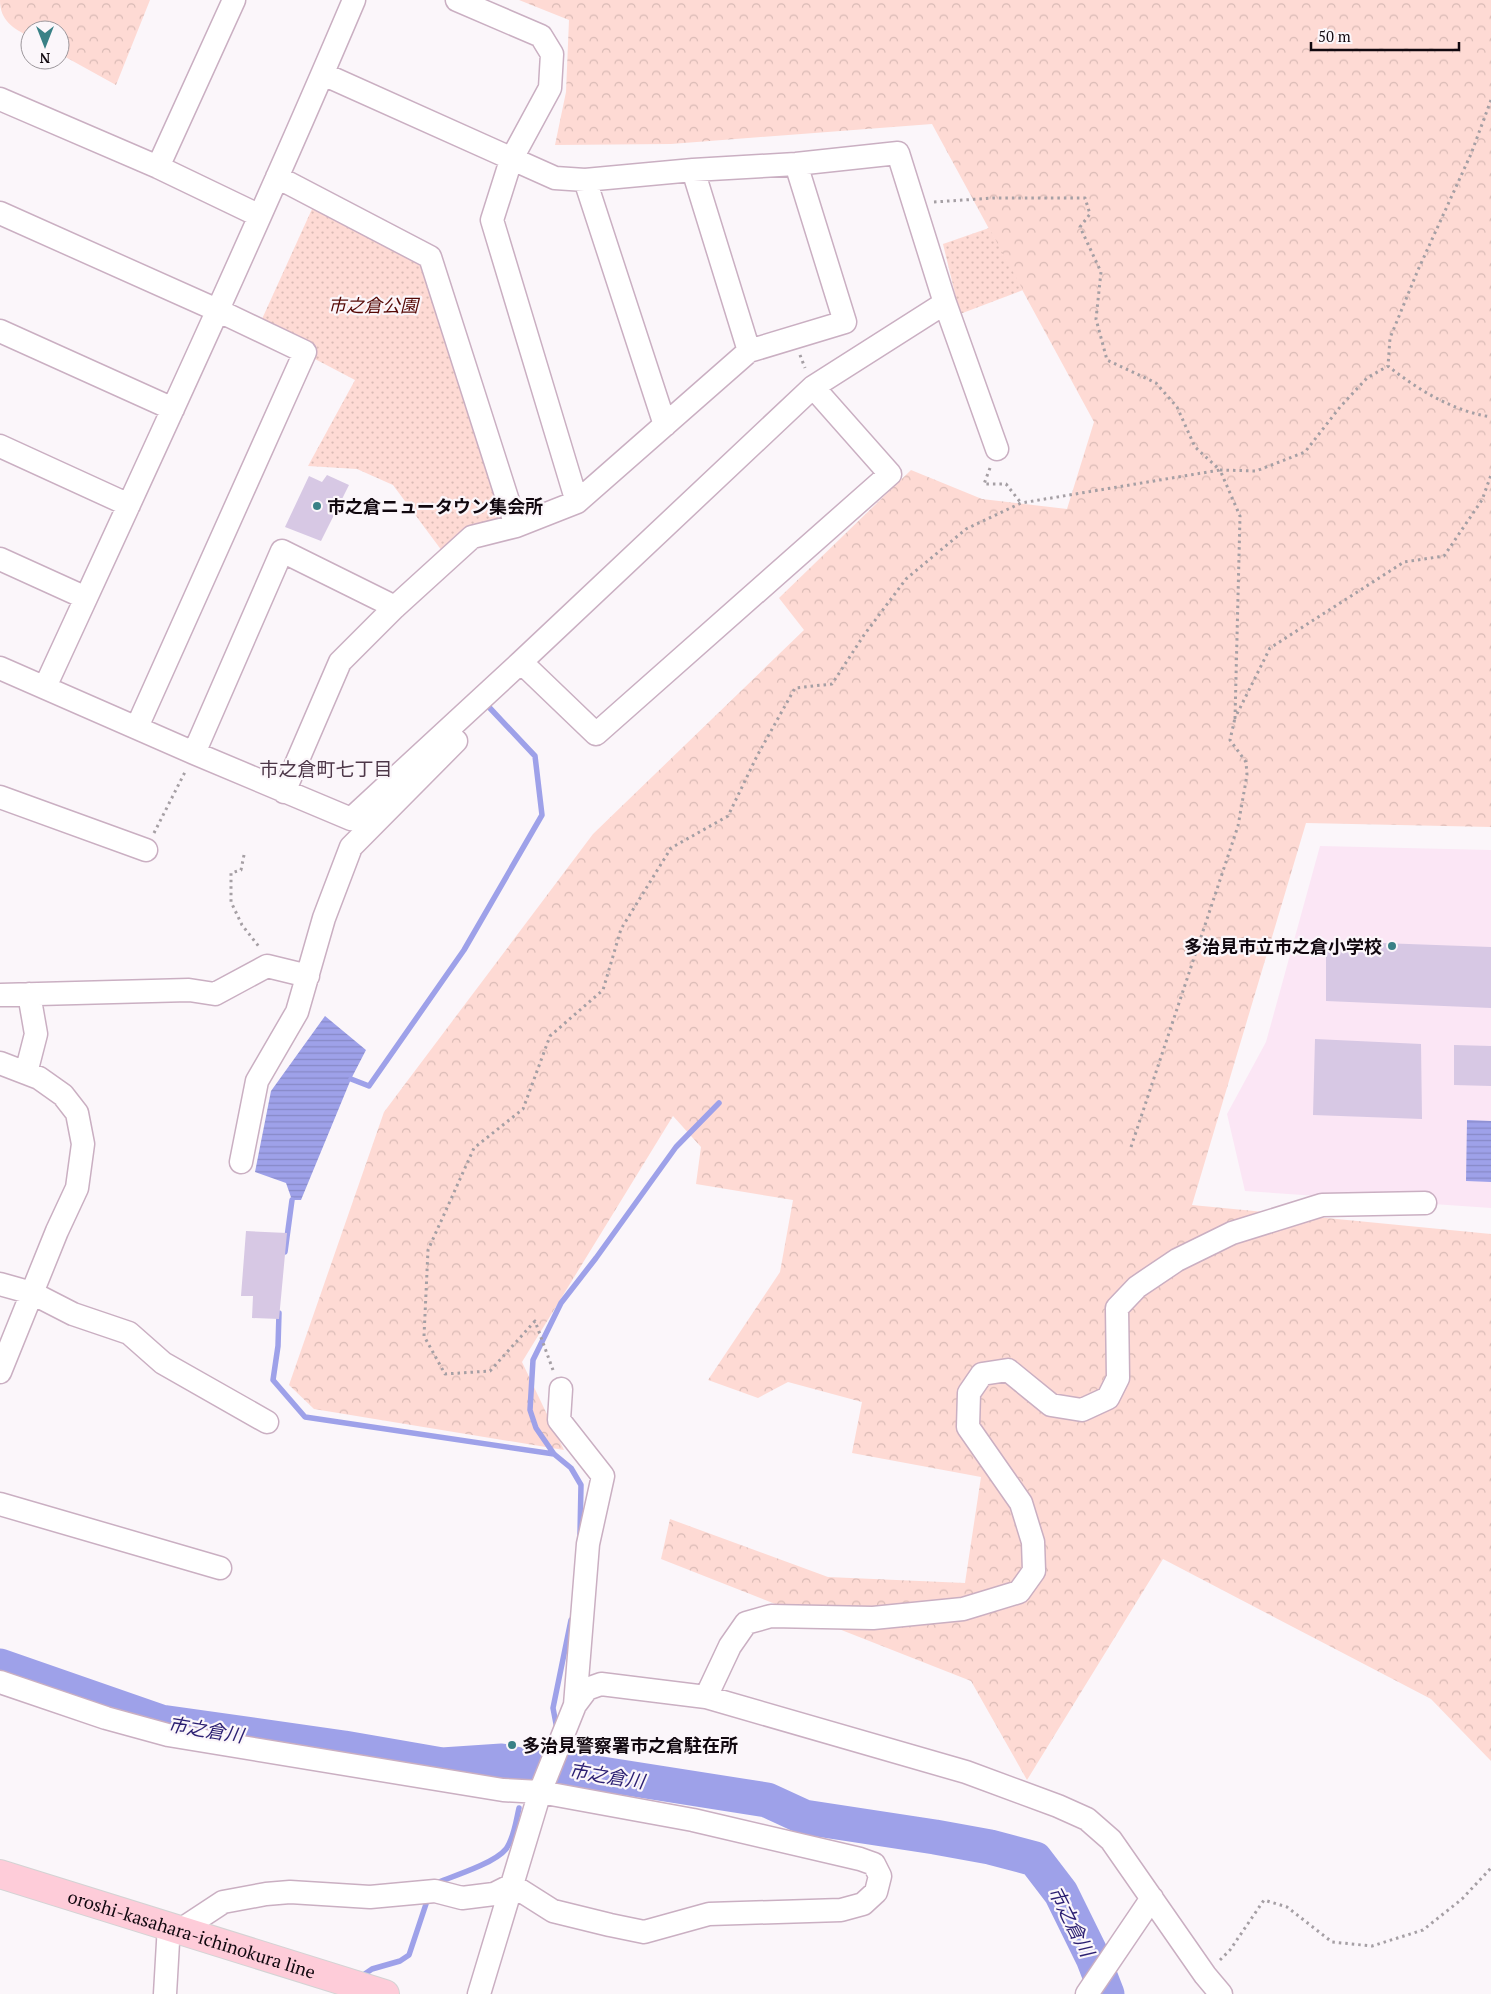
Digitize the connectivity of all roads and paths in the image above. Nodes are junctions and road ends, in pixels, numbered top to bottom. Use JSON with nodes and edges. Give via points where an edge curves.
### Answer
{"nodes":[{"id":1,"x":234,"y":0,"type":"edge"},
{"id":2,"x":354,"y":0,"type":"edge"},
{"id":3,"x":457,"y":0,"type":"edge"},
{"id":4,"x":323,"y":74,"type":"junction"},
{"id":5,"x":0,"y":99,"type":"edge"},
{"id":6,"x":1491,"y":100,"type":"edge"},
{"id":7,"x":511,"y":160,"type":"junction"},
{"id":8,"x":796,"y":164,"type":"junction"},
{"id":9,"x":158,"y":168,"type":"junction"},
{"id":10,"x":693,"y":170,"type":"junction"},
{"id":11,"x":277,"y":177,"type":"junction"},
{"id":12,"x":585,"y":180,"type":"junction"},
{"id":13,"x":913,"y":205,"type":"junction"},
{"id":14,"x":0,"y":213,"type":"edge"},
{"id":15,"x":260,"y":216,"type":"junction"},
{"id":16,"x":946,"y":303,"type":"junction"},
{"id":17,"x":218,"y":310,"type":"junction"},
{"id":18,"x":0,"y":331,"type":"edge"},
{"id":19,"x":794,"y":338,"type":"junction"},
{"id":20,"x":749,"y":352,"type":"junction"},
{"id":21,"x":1388,"y":366,"type":"junction"},
{"id":22,"x":813,"y":387,"type":"junction"},
{"id":23,"x":173,"y":409,"type":"junction"},
{"id":24,"x":1491,"y":417,"type":"edge"},
{"id":25,"x":665,"y":425,"type":"junction"},
{"id":26,"x":0,"y":446,"type":"edge"},
{"id":27,"x":997,"y":448,"type":"dead end"},
{"id":28,"x":1220,"y":470,"type":"junction"},
{"id":29,"x":1491,"y":475,"type":"edge"},
{"id":30,"x":984,"y":484,"type":"dead end"},
{"id":31,"x":577,"y":502,"type":"junction"},
{"id":32,"x":1021,"y":503,"type":"junction"},
{"id":33,"x":129,"y":505,"type":"junction"},
{"id":34,"x":516,"y":526,"type":"junction"},
{"id":35,"x":0,"y":559,"type":"edge"},
{"id":36,"x":86,"y":598,"type":"junction"},
{"id":37,"x":395,"y":607,"type":"junction"},
{"id":38,"x":521,"y":662,"type":"junction"},
{"id":39,"x":0,"y":668,"type":"edge"},
{"id":40,"x":45,"y":687,"type":"junction"},
{"id":41,"x":467,"y":712,"type":"junction"},
{"id":42,"x":1235,"y":718,"type":"junction"},
{"id":43,"x":137,"y":727,"type":"junction"},
{"id":44,"x":194,"y":753,"type":"junction"},
{"id":45,"x":284,"y":792,"type":"junction"},
{"id":46,"x":0,"y":797,"type":"edge"},
{"id":47,"x":146,"y":850,"type":"joint"},
{"id":48,"x":244,"y":855,"type":"dead end"},
{"id":49,"x":267,"y":966,"type":"junction"},
{"id":50,"x":308,"y":976,"type":"junction"},
{"id":51,"x":29,"y":994,"type":"junction"},
{"id":52,"x":0,"y":995,"type":"edge"},
{"id":53,"x":0,"y":1063,"type":"edge"},
{"id":54,"x":26,"y":1073,"type":"junction"},
{"id":55,"x":1131,"y":1147,"type":"dead end"},
{"id":56,"x":241,"y":1162,"type":"dead end"},
{"id":57,"x":1425,"y":1203,"type":"dead end"},
{"id":58,"x":0,"y":1284,"type":"edge"},
{"id":59,"x":32,"y":1293,"type":"junction"},
{"id":60,"x":0,"y":1372,"type":"edge"},
{"id":61,"x":561,"y":1389,"type":"joint"},
{"id":62,"x":267,"y":1422,"type":"dead end"},
{"id":63,"x":0,"y":1504,"type":"edge"},
{"id":64,"x":220,"y":1568,"type":"dead end"},
{"id":65,"x":0,"y":1682,"type":"edge"},
{"id":66,"x":706,"y":1697,"type":"junction"},
{"id":67,"x":575,"y":1704,"type":"junction"},
{"id":68,"x":540,"y":1792,"type":"junction"},
{"id":69,"x":1491,"y":1868,"type":"edge"},
{"id":70,"x":0,"y":1874,"type":"edge"},
{"id":71,"x":512,"y":1885,"type":"junction"},
{"id":72,"x":1152,"y":1898,"type":"junction"},
{"id":73,"x":176,"y":1927,"type":"junction"},
{"id":74,"x":1205,"y":1975,"type":"junction"},
{"id":75,"x":375,"y":1991,"type":"edge"},
{"id":76,"x":165,"y":1994,"type":"edge"},
{"id":77,"x":479,"y":1994,"type":"edge"},
{"id":78,"x":1087,"y":1994,"type":"edge"},
{"id":79,"x":1221,"y":1994,"type":"edge"}],
"edges":[{"from":1,"to":9,"type":"street"},
{"from":2,"to":4,"type":"street"},
{"from":3,"to":7,"type":"street","via":[[541,36],[552,54],[550,88]]},
{"from":4,"to":7,"type":"street"},
{"from":4,"to":11,"type":"street"},
{"from":5,"to":9,"type":"street"},
{"from":6,"to":21,"type":"path","via":[[1471,154],[1390,338]]},
{"from":7,"to":12,"type":"street","via":[[555,178]]},
{"from":7,"to":31,"type":"street","via":[[492,220]]},
{"from":8,"to":10,"type":"street"},
{"from":8,"to":13,"type":"street","via":[[898,153]]},
{"from":8,"to":19,"type":"street","via":[[845,322]]},
{"from":9,"to":15,"type":"street"},
{"from":10,"to":12,"type":"street"},
{"from":10,"to":20,"type":"street"},
{"from":11,"to":15,"type":"street"},
{"from":11,"to":34,"type":"street","via":[[430,257]]},
{"from":12,"to":25,"type":"street"},
{"from":13,"to":16,"type":"street"},
{"from":13,"to":28,"type":"path","via":[[950,200],[1085,198],[1090,214],[1080,227],[1101,272],[1096,319],[1107,360],[1156,383],[1177,407],[1195,447]]},
{"from":14,"to":17,"type":"street"},
{"from":15,"to":17,"type":"street"},
{"from":16,"to":22,"type":"street"},
{"from":16,"to":27,"type":"street"},
{"from":17,"to":23,"type":"street"},
{"from":17,"to":43,"type":"street","via":[[305,352]]},
{"from":18,"to":23,"type":"street"},
{"from":19,"to":20,"type":"street"},
{"from":19,"to":22,"type":"path"},
{"from":20,"to":25,"type":"street"},
{"from":21,"to":24,"type":"path","via":[[1433,397],[1480,416]]},
{"from":21,"to":28,"type":"path","via":[[1367,378],[1305,452],[1256,471]]},
{"from":22,"to":38,"type":"street"},
{"from":22,"to":38,"type":"street","via":[[890,474],[596,734]]},
{"from":23,"to":33,"type":"street"},
{"from":25,"to":31,"type":"street"},
{"from":26,"to":33,"type":"street"},
{"from":28,"to":32,"type":"path"},
{"from":28,"to":42,"type":"path","via":[[1240,516]]},
{"from":29,"to":42,"type":"path","via":[[1482,500],[1444,556],[1404,562],[1270,648]]},
{"from":30,"to":32,"type":"path","via":[[1006,484]]},
{"from":31,"to":34,"type":"street"},
{"from":32,"to":61,"type":"path","via":[[966,529],[906,579],[832,684],[795,688],[728,816],[671,848],[621,929],[603,990],[550,1036],[523,1109],[474,1148],[428,1250],[424,1336],[445,1374],[490,1370],[535,1320]]},
{"from":33,"to":36,"type":"street"},
{"from":34,"to":37,"type":"street","via":[[472,537]]},
{"from":35,"to":36,"type":"street"},
{"from":36,"to":40,"type":"street"},
{"from":37,"to":44,"type":"street","via":[[282,552]]},
{"from":37,"to":45,"type":"street","via":[[340,662]]},
{"from":38,"to":41,"type":"street"},
{"from":39,"to":40,"type":"street"},
{"from":40,"to":43,"type":"street"},
{"from":41,"to":45,"type":"street","via":[[351,819]]},
{"from":41,"to":50,"type":"street","via":[[466,731],[352,847],[324,918]]},
{"from":42,"to":55,"type":"path","via":[[1230,740],[1246,762],[1247,775],[1238,826]]},
{"from":43,"to":44,"type":"street"},
{"from":44,"to":45,"type":"street"},
{"from":44,"to":47,"type":"path"},
{"from":46,"to":47,"type":"street"},
{"from":48,"to":49,"type":"path","via":[[241,870],[231,873],[231,902],[242,925],[267,956]]},
{"from":49,"to":50,"type":"street"},
{"from":49,"to":51,"type":"street","via":[[215,994],[189,990]]},
{"from":50,"to":56,"type":"street","via":[[297,1012],[257,1081]]},
{"from":51,"to":52,"type":"street"},
{"from":51,"to":54,"type":"street","via":[[36,1034]]},
{"from":53,"to":54,"type":"street"},
{"from":54,"to":59,"type":"street","via":[[63,1095],[77,1113],[83,1144],[77,1188]]},
{"from":57,"to":66,"type":"street","via":[[1322,1205],[1232,1233],[1177,1260],[1137,1286],[1117,1308],[1118,1378],[1108,1398],[1082,1410],[1051,1405],[1008,1370],[982,1374],[969,1393],[968,1427],[1021,1503],[1033,1542],[1034,1570],[1019,1592],[963,1609],[873,1618],[771,1616],[746,1623],[730,1646]]},
{"from":58,"to":59,"type":"street"},
{"from":59,"to":60,"type":"street"},
{"from":59,"to":62,"type":"street","via":[[73,1314],[129,1333],[163,1363]]},
{"from":61,"to":67,"type":"street","via":[[559,1420],[603,1476],[588,1544]]},
{"from":63,"to":64,"type":"street"},
{"from":65,"to":68,"type":"street","via":[[168,1735],[503,1790]]},
{"from":66,"to":67,"type":"street","via":[[601,1684],[587,1688]]},
{"from":66,"to":72,"type":"street","via":[[966,1772],[1087,1819],[1111,1840]]},
{"from":67,"to":68,"type":"street"},
{"from":68,"to":71,"type":"street"},
{"from":68,"to":71,"type":"street","via":[[692,1820],[874,1864],[880,1876],[876,1892],[863,1904],[841,1910],[709,1914],[644,1932],[554,1911]]},
{"from":69,"to":74,"type":"path","via":[[1462,1899],[1424,1930],[1372,1946],[1332,1942],[1287,1908],[1264,1900],[1230,1950]]},
{"from":70,"to":73,"type":"main road","name":"oroshi-kasahara-ichinokura line"},
{"from":71,"to":73,"type":"street","via":[[494,1894],[462,1898],[428,1892],[370,1897],[290,1892],[266,1894],[223,1902]]},
{"from":71,"to":77,"type":"street"},
{"from":72,"to":74,"type":"street"},
{"from":72,"to":78,"type":"street"},
{"from":73,"to":75,"type":"main road","name":"oroshi-kasahara-ichinokura line"},
{"from":73,"to":76,"type":"street"},
{"from":74,"to":79,"type":"street"}]}
